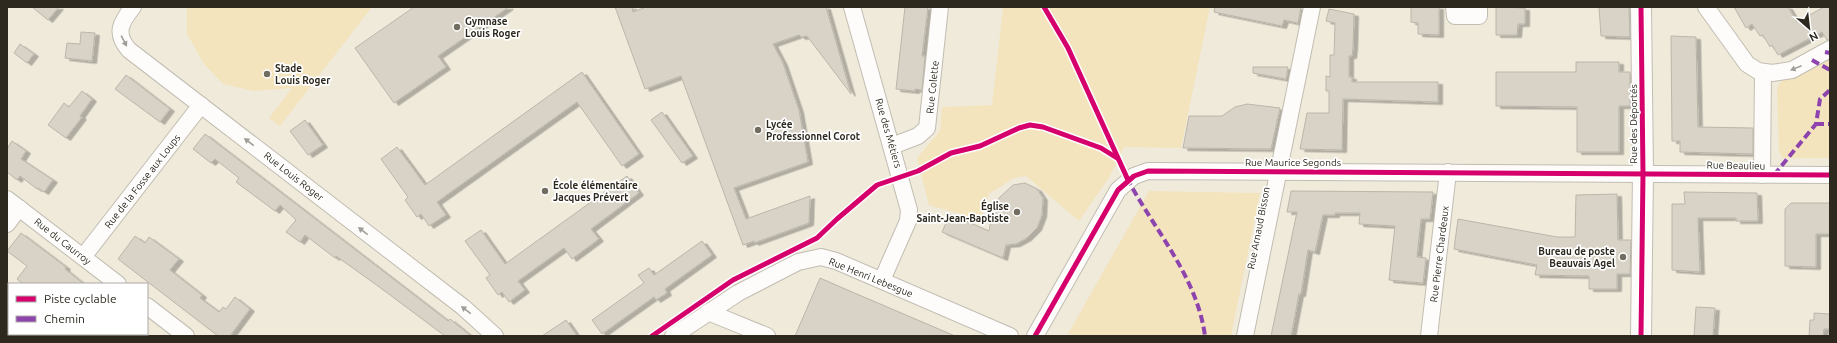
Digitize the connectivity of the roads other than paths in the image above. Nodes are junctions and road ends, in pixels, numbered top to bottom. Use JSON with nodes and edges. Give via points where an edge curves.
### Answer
{"nodes":[{"id":1,"x":133,"y":7,"type":"edge"},
{"id":2,"x":852,"y":7,"type":"edge"},
{"id":3,"x":940,"y":7,"type":"edge"},
{"id":4,"x":1312,"y":7,"type":"edge"},
{"id":5,"x":1454,"y":7,"type":"edge"},
{"id":6,"x":1479,"y":7,"type":"edge"},
{"id":7,"x":1641,"y":7,"type":"edge"},
{"id":8,"x":1706,"y":7,"type":"edge"},
{"id":9,"x":1830,"y":49,"type":"edge"},
{"id":10,"x":1763,"y":72,"type":"junction"},
{"id":11,"x":201,"y":105,"type":"junction"},
{"id":12,"x":892,"y":146,"type":"junction"},
{"id":13,"x":1279,"y":171,"type":"junction"},
{"id":14,"x":1448,"y":172,"type":"junction"},
{"id":15,"x":1643,"y":173,"type":"junction"},
{"id":16,"x":1762,"y":174,"type":"junction"},
{"id":17,"x":1830,"y":175,"type":"edge"},
{"id":18,"x":13,"y":203,"type":"edge"},
{"id":19,"x":7,"y":224,"type":"edge"},
{"id":20,"x":83,"y":257,"type":"junction"},
{"id":21,"x":882,"y":280,"type":"junction"},
{"id":22,"x":117,"y":283,"type":"edge"},
{"id":23,"x":148,"y":307,"type":"edge"},
{"id":24,"x":708,"y":312,"type":"junction"},
{"id":25,"x":678,"y":335,"type":"edge"},
{"id":26,"x":186,"y":336,"type":"edge"},
{"id":27,"x":495,"y":336,"type":"edge"},
{"id":28,"x":767,"y":336,"type":"edge"},
{"id":29,"x":1010,"y":336,"type":"edge"},
{"id":30,"x":1035,"y":336,"type":"edge"},
{"id":31,"x":1245,"y":336,"type":"edge"},
{"id":32,"x":1429,"y":336,"type":"edge"},
{"id":33,"x":1641,"y":336,"type":"edge"}],
"edges":[{"from":1,"to":11,"type":"street","name":"Rue Louis Roger","one_way":true,"via":[[121,25],[121,38],[125,44],[134,54]]},
{"from":2,"to":12,"type":"street","name":"Rue des Métiers"},
{"from":3,"to":12,"type":"street","name":"Rue Colette","via":[[927,128],[918,136]]},
{"from":4,"to":13,"type":"street","name":"Rue Arnaud Bisson"},
{"from":5,"to":6,"type":"street","via":[[1455,16],[1479,16]]},
{"from":7,"to":15,"type":"street","name":"Rue des Déportés"},
{"from":8,"to":10,"type":"street","via":[[1747,64]]},
{"from":9,"to":10,"type":"street","one_way":true,"via":[[1792,70]]},
{"from":10,"to":16,"type":"street"},
{"from":11,"to":20,"type":"street","name":"Rue de la Fosse aux Loups"},
{"from":27,"to":11,"type":"street","name":"Rue Louis Roger","one_way":true,"via":[[463,308]]},
{"from":12,"to":21,"type":"street","name":"Rue des Métiers","via":[[907,198],[909,215]]},
{"from":13,"to":14,"type":"street","name":"Rue Maurice Segonds"},
{"from":13,"to":30,"type":"street","name":"Rue Maurice Segonds","via":[[1156,170],[1141,173],[1128,180],[1118,190]]},
{"from":13,"to":31,"type":"street","name":"Rue Arnaud Bisson"},
{"from":14,"to":15,"type":"street","name":"Rue Maurice Segonds"},
{"from":14,"to":32,"type":"street","name":"Rue Pierre Chardeaux"},
{"from":15,"to":16,"type":"street","name":"Rue Beaulieu"},
{"from":15,"to":33,"type":"street","name":"Rue des Déportés"},
{"from":16,"to":17,"type":"street","name":"Rue Beaulieu"},
{"from":18,"to":19,"type":"street"},
{"from":18,"to":20,"type":"street","name":"Rue du Caurroy"},
{"from":20,"to":22,"type":"street","name":"Rue du Caurroy"},
{"from":21,"to":24,"type":"street","name":"Rue Henri Lebesgue","via":[[831,259],[810,258],[747,288]]},
{"from":21,"to":29,"type":"street","name":"Rue Henri Lebesgue"},
{"from":23,"to":26,"type":"street"},
{"from":24,"to":25,"type":"street","name":"Rue Henri Lebesgue"},
{"from":24,"to":28,"type":"street"}]}
